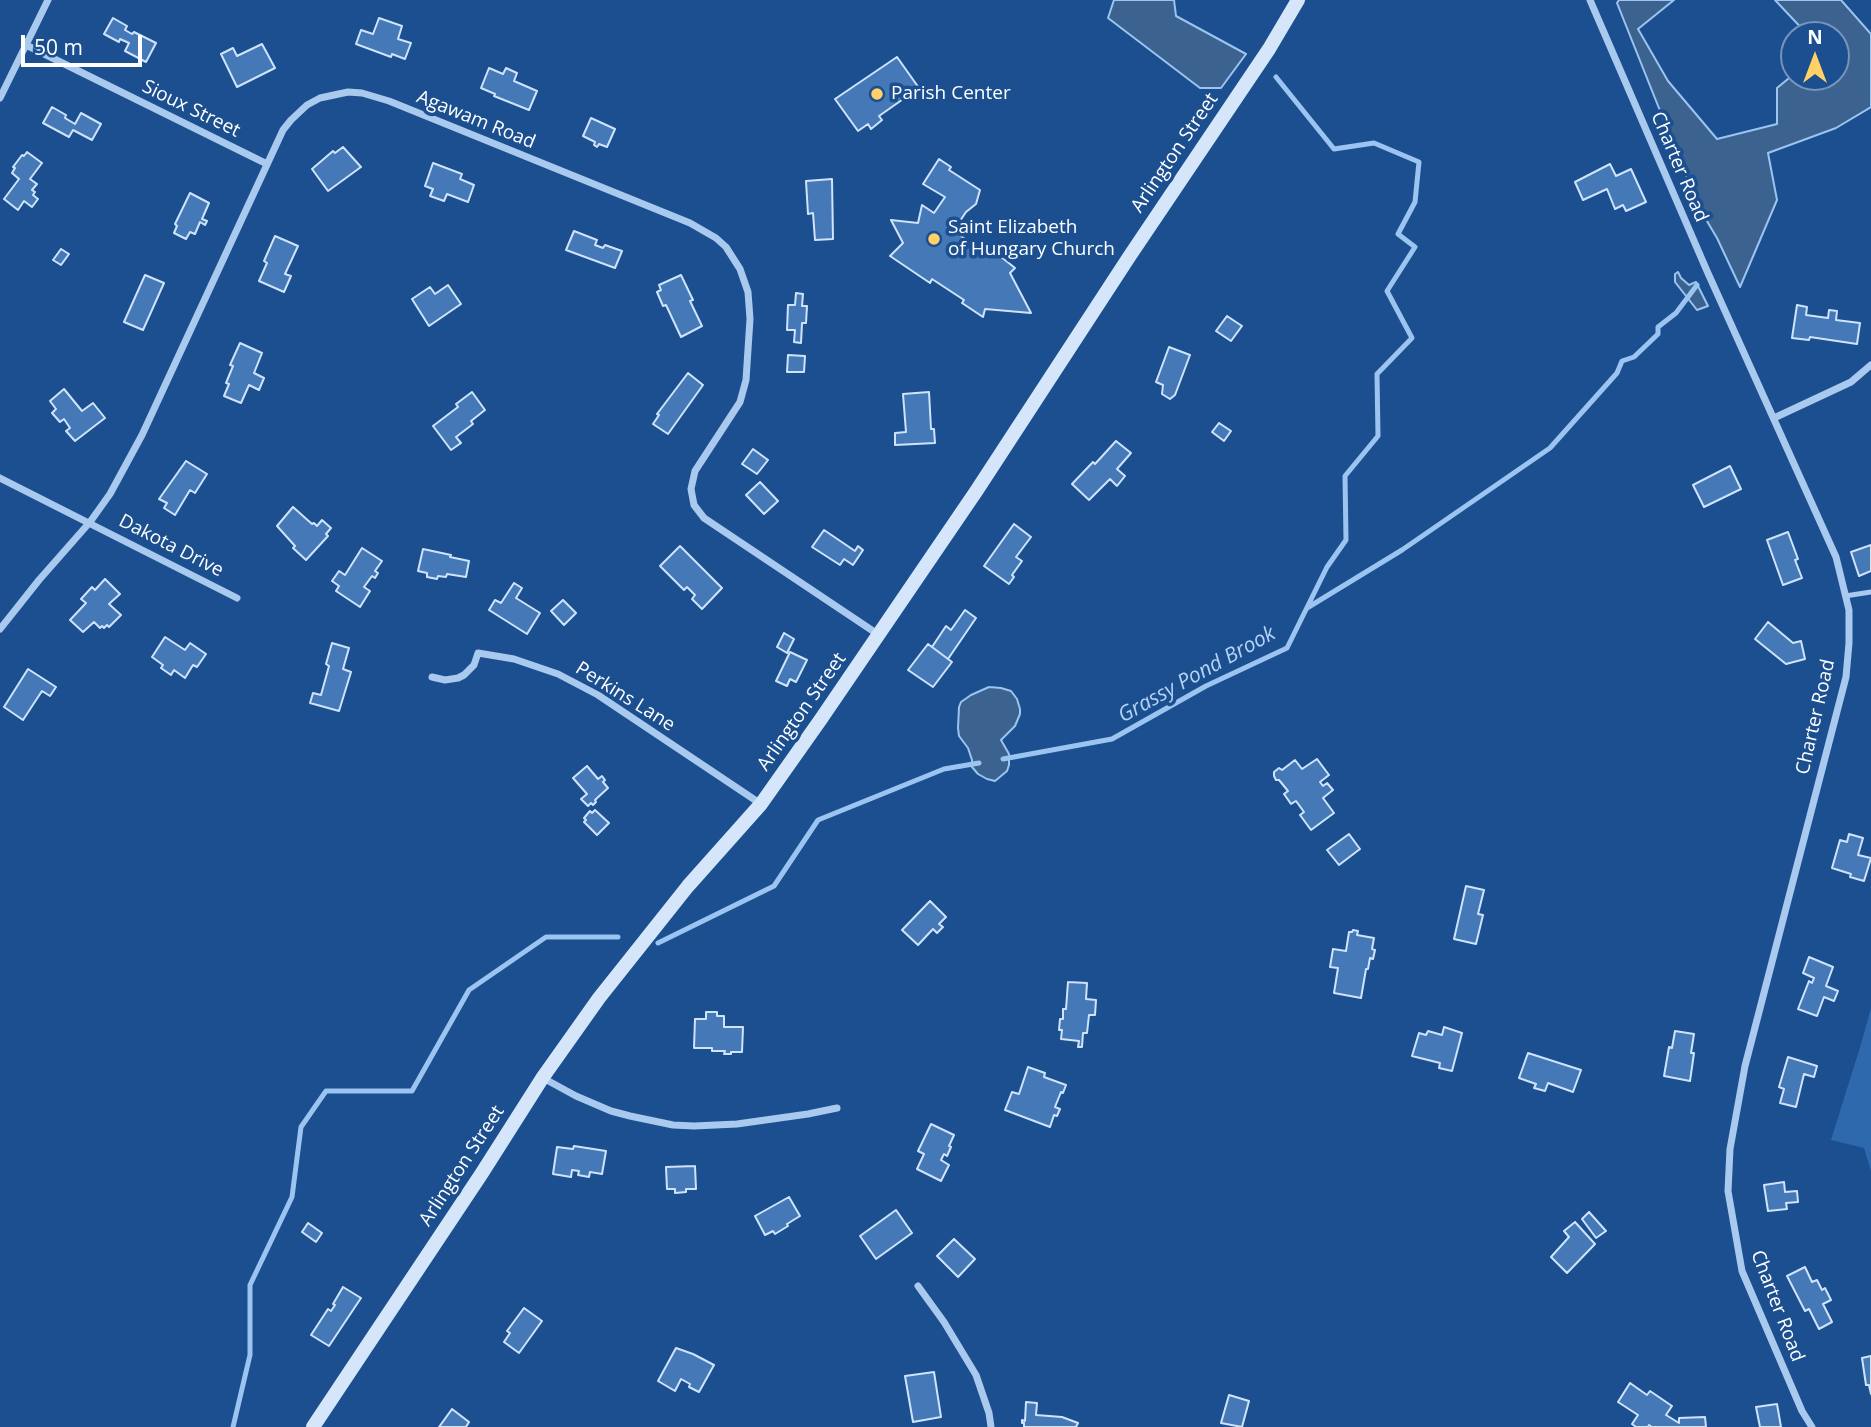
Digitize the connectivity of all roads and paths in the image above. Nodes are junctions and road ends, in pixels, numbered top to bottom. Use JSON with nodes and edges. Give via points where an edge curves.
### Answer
{"nodes":[{"id":1,"x":48,"y":0,"type":"edge"},
{"id":2,"x":1298,"y":0,"type":"edge"},
{"id":3,"x":1590,"y":0,"type":"edge"},
{"id":4,"x":26,"y":45,"type":"junction"},
{"id":5,"x":0,"y":98,"type":"edge"},
{"id":6,"x":267,"y":164,"type":"junction"},
{"id":7,"x":1871,"y":365,"type":"edge"},
{"id":8,"x":1774,"y":418,"type":"junction"},
{"id":9,"x":0,"y":478,"type":"edge"},
{"id":10,"x":90,"y":522,"type":"junction"},
{"id":11,"x":1871,"y":592,"type":"edge"},
{"id":12,"x":1845,"y":596,"type":"junction"},
{"id":13,"x":237,"y":598,"type":"dead end"},
{"id":14,"x":0,"y":629,"type":"edge"},
{"id":15,"x":879,"y":635,"type":"junction"},
{"id":16,"x":432,"y":677,"type":"dead end"},
{"id":17,"x":761,"y":804,"type":"junction"},
{"id":18,"x":543,"y":1077,"type":"junction"},
{"id":19,"x":836,"y":1108,"type":"dead end"},
{"id":20,"x":918,"y":1286,"type":"dead end"},
{"id":21,"x":313,"y":1427,"type":"edge"},
{"id":22,"x":991,"y":1427,"type":"edge"},
{"id":23,"x":1812,"y":1427,"type":"edge"}],
"edges":[{"from":1,"to":4,"type":"street"},
{"from":2,"to":15,"type":"street","name":"Arlington Street"},
{"from":3,"to":8,"type":"street","name":"Charter Road"},
{"from":4,"to":5,"type":"street"},
{"from":4,"to":6,"type":"street","name":"Sioux Street"},
{"from":6,"to":10,"type":"street","name":"Agawam Road","via":[[142,435]]},
{"from":6,"to":15,"type":"street","name":"Agawam Road","via":[[283,130],[307,105],[333,94],[362,93],[690,223],[716,238],[734,258],[748,292],[746,380],[740,402],[695,471],[694,505],[704,518]]},
{"from":7,"to":8,"type":"street","via":[[1851,382]]},
{"from":8,"to":12,"type":"street","name":"Charter Road","via":[[1836,557]]},
{"from":9,"to":10,"type":"street","name":"Dakota Drive"},
{"from":10,"to":13,"type":"street","name":"Dakota Drive"},
{"from":10,"to":14,"type":"street","name":"Agawam Road"},
{"from":11,"to":12,"type":"lane"},
{"from":12,"to":23,"type":"street","name":"Charter Road","via":[[1849,610],[1846,677],[1745,1066],[1730,1149],[1728,1191],[1742,1271]]},
{"from":15,"to":17,"type":"street","name":"Arlington Street"},
{"from":16,"to":17,"type":"street","name":"Perkins Lane","via":[[458,678],[470,671],[478,653],[558,674],[598,695]]},
{"from":17,"to":18,"type":"street","name":"Arlington Street","via":[[688,886]]},
{"from":18,"to":19,"type":"street","via":[[602,1107],[673,1125],[737,1124]]},
{"from":18,"to":21,"type":"street","name":"Arlington Street"},
{"from":20,"to":22,"type":"street","via":[[976,1375]]}]}
